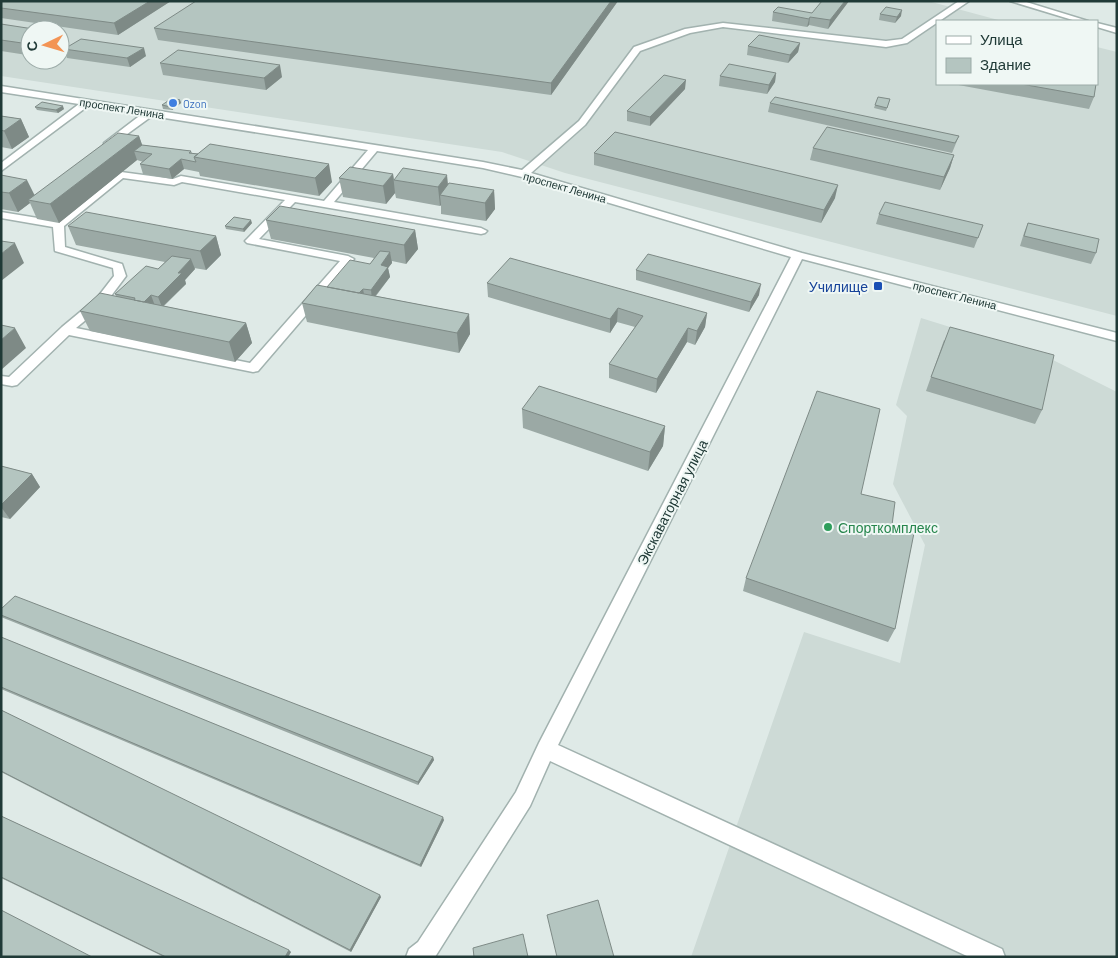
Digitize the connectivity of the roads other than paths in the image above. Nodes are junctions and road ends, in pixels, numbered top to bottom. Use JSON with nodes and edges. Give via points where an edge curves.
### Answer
{"nodes":[{"id":1,"x":965,"y":1,"type":"edge"},
{"id":2,"x":1014,"y":1,"type":"edge"},
{"id":3,"x":936,"y":20,"type":"edge"},
{"id":4,"x":936,"y":20,"type":"edge"},
{"id":5,"x":1080,"y":20,"type":"edge"},
{"id":6,"x":1098,"y":25,"type":"edge"},
{"id":7,"x":1117,"y":31,"type":"edge"},
{"id":8,"x":1,"y":89,"type":"edge"},
{"id":9,"x":87,"y":102,"type":"junction"},
{"id":10,"x":151,"y":112,"type":"junction"},
{"id":11,"x":375,"y":148,"type":"junction"},
{"id":12,"x":100,"y":152,"type":"edge"},
{"id":13,"x":1,"y":168,"type":"edge"},
{"id":14,"x":524,"y":174,"type":"junction"},
{"id":15,"x":293,"y":198,"type":"junction"},
{"id":16,"x":327,"y":204,"type":"junction"},
{"id":17,"x":1,"y":215,"type":"edge"},
{"id":18,"x":58,"y":226,"type":"junction"},
{"id":19,"x":481,"y":231,"type":"dead end"},
{"id":20,"x":798,"y":255,"type":"junction"},
{"id":21,"x":66,"y":330,"type":"junction"},
{"id":22,"x":1117,"y":337,"type":"edge"},
{"id":23,"x":1,"y":380,"type":"edge"},
{"id":24,"x":546,"y":749,"type":"junction"},
{"id":25,"x":417,"y":957,"type":"edge"},
{"id":26,"x":994,"y":957,"type":"edge"}],
"edges":[{"from":1,"to":3,"type":"street"},
{"from":2,"to":5,"type":"street"},
{"from":4,"to":14,"type":"street","via":[[904,41],[886,44],[723,25],[688,31],[638,49],[582,123]]},
{"from":6,"to":7,"type":"street"},
{"from":8,"to":9,"type":"street","name":"проспект Ленина"},
{"from":9,"to":10,"type":"street","name":"проспект Ленина"},
{"from":9,"to":13,"type":"street"},
{"from":10,"to":11,"type":"street","name":"проспект Ленина"},
{"from":10,"to":12,"type":"street"},
{"from":11,"to":14,"type":"street","name":"проспект Ленина"},
{"from":11,"to":16,"type":"street"},
{"from":14,"to":20,"type":"street","name":"проспект Ленина"},
{"from":15,"to":16,"type":"street"},
{"from":15,"to":18,"type":"street","via":[[181,179],[174,182],[121,175]]},
{"from":15,"to":21,"type":"street","via":[[251,241],[348,259],[253,368]]},
{"from":16,"to":19,"type":"street"},
{"from":17,"to":18,"type":"street","via":[[20,215]]},
{"from":18,"to":21,"type":"street","via":[[59,249],[118,266],[120,276],[101,301]]},
{"from":20,"to":22,"type":"street","name":"проспект Ленина"},
{"from":20,"to":24,"type":"street","name":"Экскаваторная улица"},
{"from":21,"to":23,"type":"street","via":[[12,382]]},
{"from":24,"to":25,"type":"street","name":"Экскаваторная улица","via":[[523,799],[426,950]]},
{"from":24,"to":26,"type":"street"}]}
